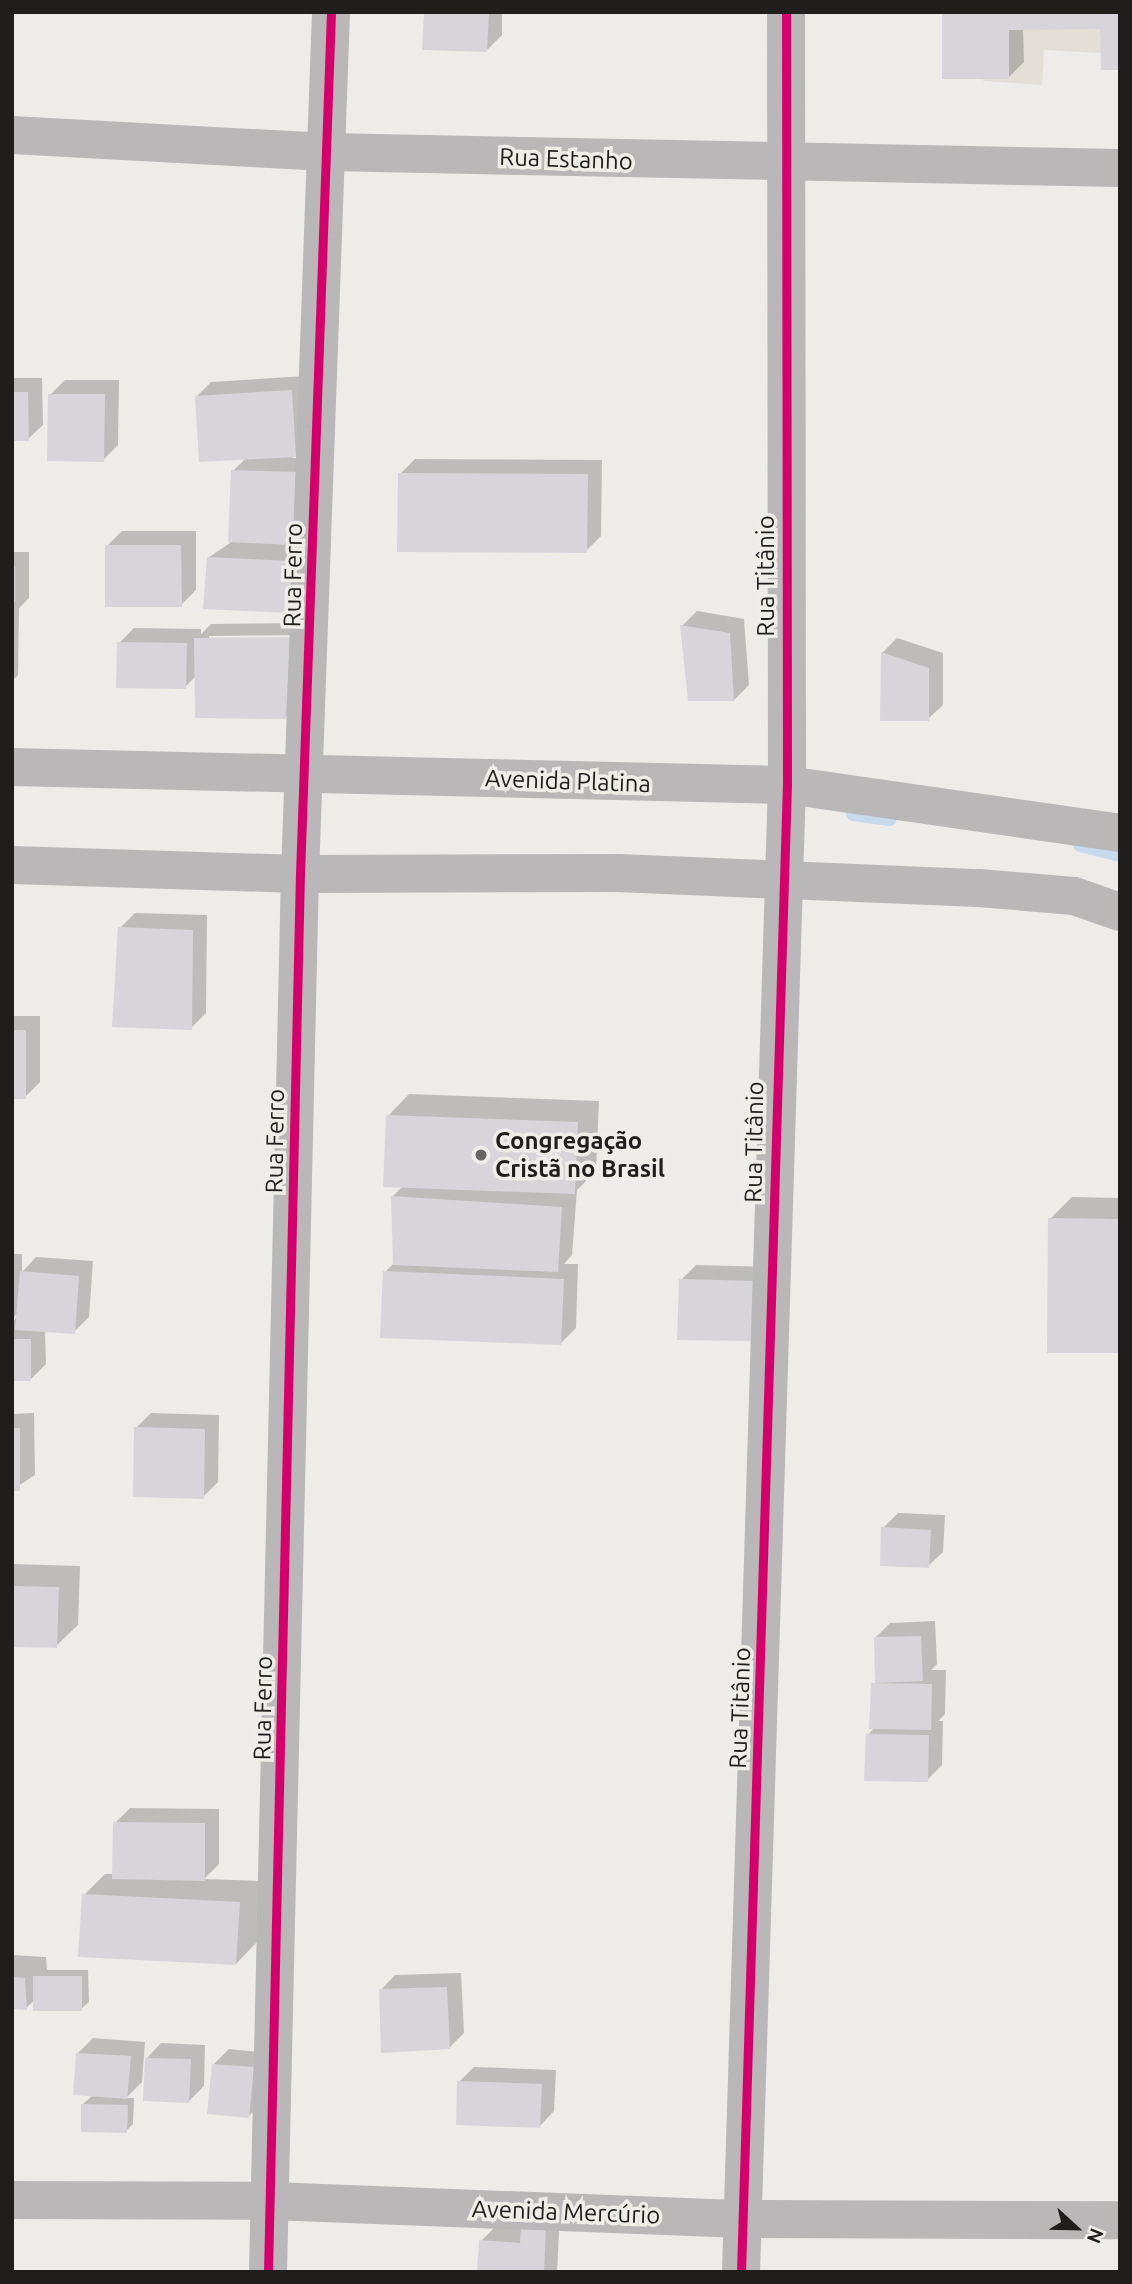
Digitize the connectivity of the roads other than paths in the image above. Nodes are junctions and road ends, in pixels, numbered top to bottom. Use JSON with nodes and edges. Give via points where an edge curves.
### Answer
{"nodes":[{"id":1,"x":331,"y":12,"type":"edge"},
{"id":2,"x":786,"y":12,"type":"edge"},
{"id":3,"x":12,"y":135,"type":"edge"},
{"id":4,"x":328,"y":152,"type":"junction"},
{"id":5,"x":783,"y":164,"type":"junction"},
{"id":6,"x":1120,"y":168,"type":"edge"},
{"id":7,"x":12,"y":767,"type":"edge"},
{"id":8,"x":308,"y":773,"type":"junction"},
{"id":9,"x":787,"y":785,"type":"junction"},
{"id":10,"x":1120,"y":833,"type":"edge"},
{"id":11,"x":12,"y":865,"type":"edge"},
{"id":12,"x":300,"y":874,"type":"junction"},
{"id":13,"x":779,"y":880,"type":"junction"},
{"id":14,"x":1120,"y":912,"type":"edge"},
{"id":15,"x":12,"y":2200,"type":"edge"},
{"id":16,"x":271,"y":2201,"type":"junction"},
{"id":17,"x":743,"y":2219,"type":"junction"},
{"id":18,"x":1120,"y":2220,"type":"edge"},
{"id":19,"x":268,"y":2272,"type":"edge"},
{"id":20,"x":741,"y":2272,"type":"edge"}],
"edges":[{"from":1,"to":4,"type":"street","name":"Rua Ferro"},
{"from":2,"to":5,"type":"street","name":"Rua Titânio"},
{"from":3,"to":4,"type":"street","name":"Rua Estanho"},
{"from":4,"to":5,"type":"street","name":"Rua Estanho"},
{"from":4,"to":8,"type":"street","name":"Rua Ferro"},
{"from":5,"to":6,"type":"street","name":"Rua Estanho"},
{"from":5,"to":9,"type":"street","name":"Rua Titânio"},
{"from":7,"to":8,"type":"street","name":"Avenida Platina","via":[[187,775]]},
{"from":8,"to":9,"type":"street","name":"Avenida Platina"},
{"from":8,"to":12,"type":"street","name":"Rua Ferro"},
{"from":9,"to":10,"type":"street","name":"Avenida Platina"},
{"from":9,"to":13,"type":"street","name":"Rua Titânio"},
{"from":11,"to":12,"type":"street"},
{"from":12,"to":13,"type":"street","via":[[618,873]]},
{"from":12,"to":16,"type":"street","name":"Rua Ferro"},
{"from":13,"to":14,"type":"street","via":[[1074,896]]},
{"from":13,"to":17,"type":"street","name":"Rua Titânio"},
{"from":15,"to":16,"type":"street","name":"Avenida Mercúrio"},
{"from":16,"to":17,"type":"street","name":"Avenida Mercúrio"},
{"from":16,"to":19,"type":"street","name":"Rua Ferro"},
{"from":17,"to":18,"type":"street","name":"Avenida Mercúrio"},
{"from":17,"to":20,"type":"street","name":"Rua Titânio"}]}
